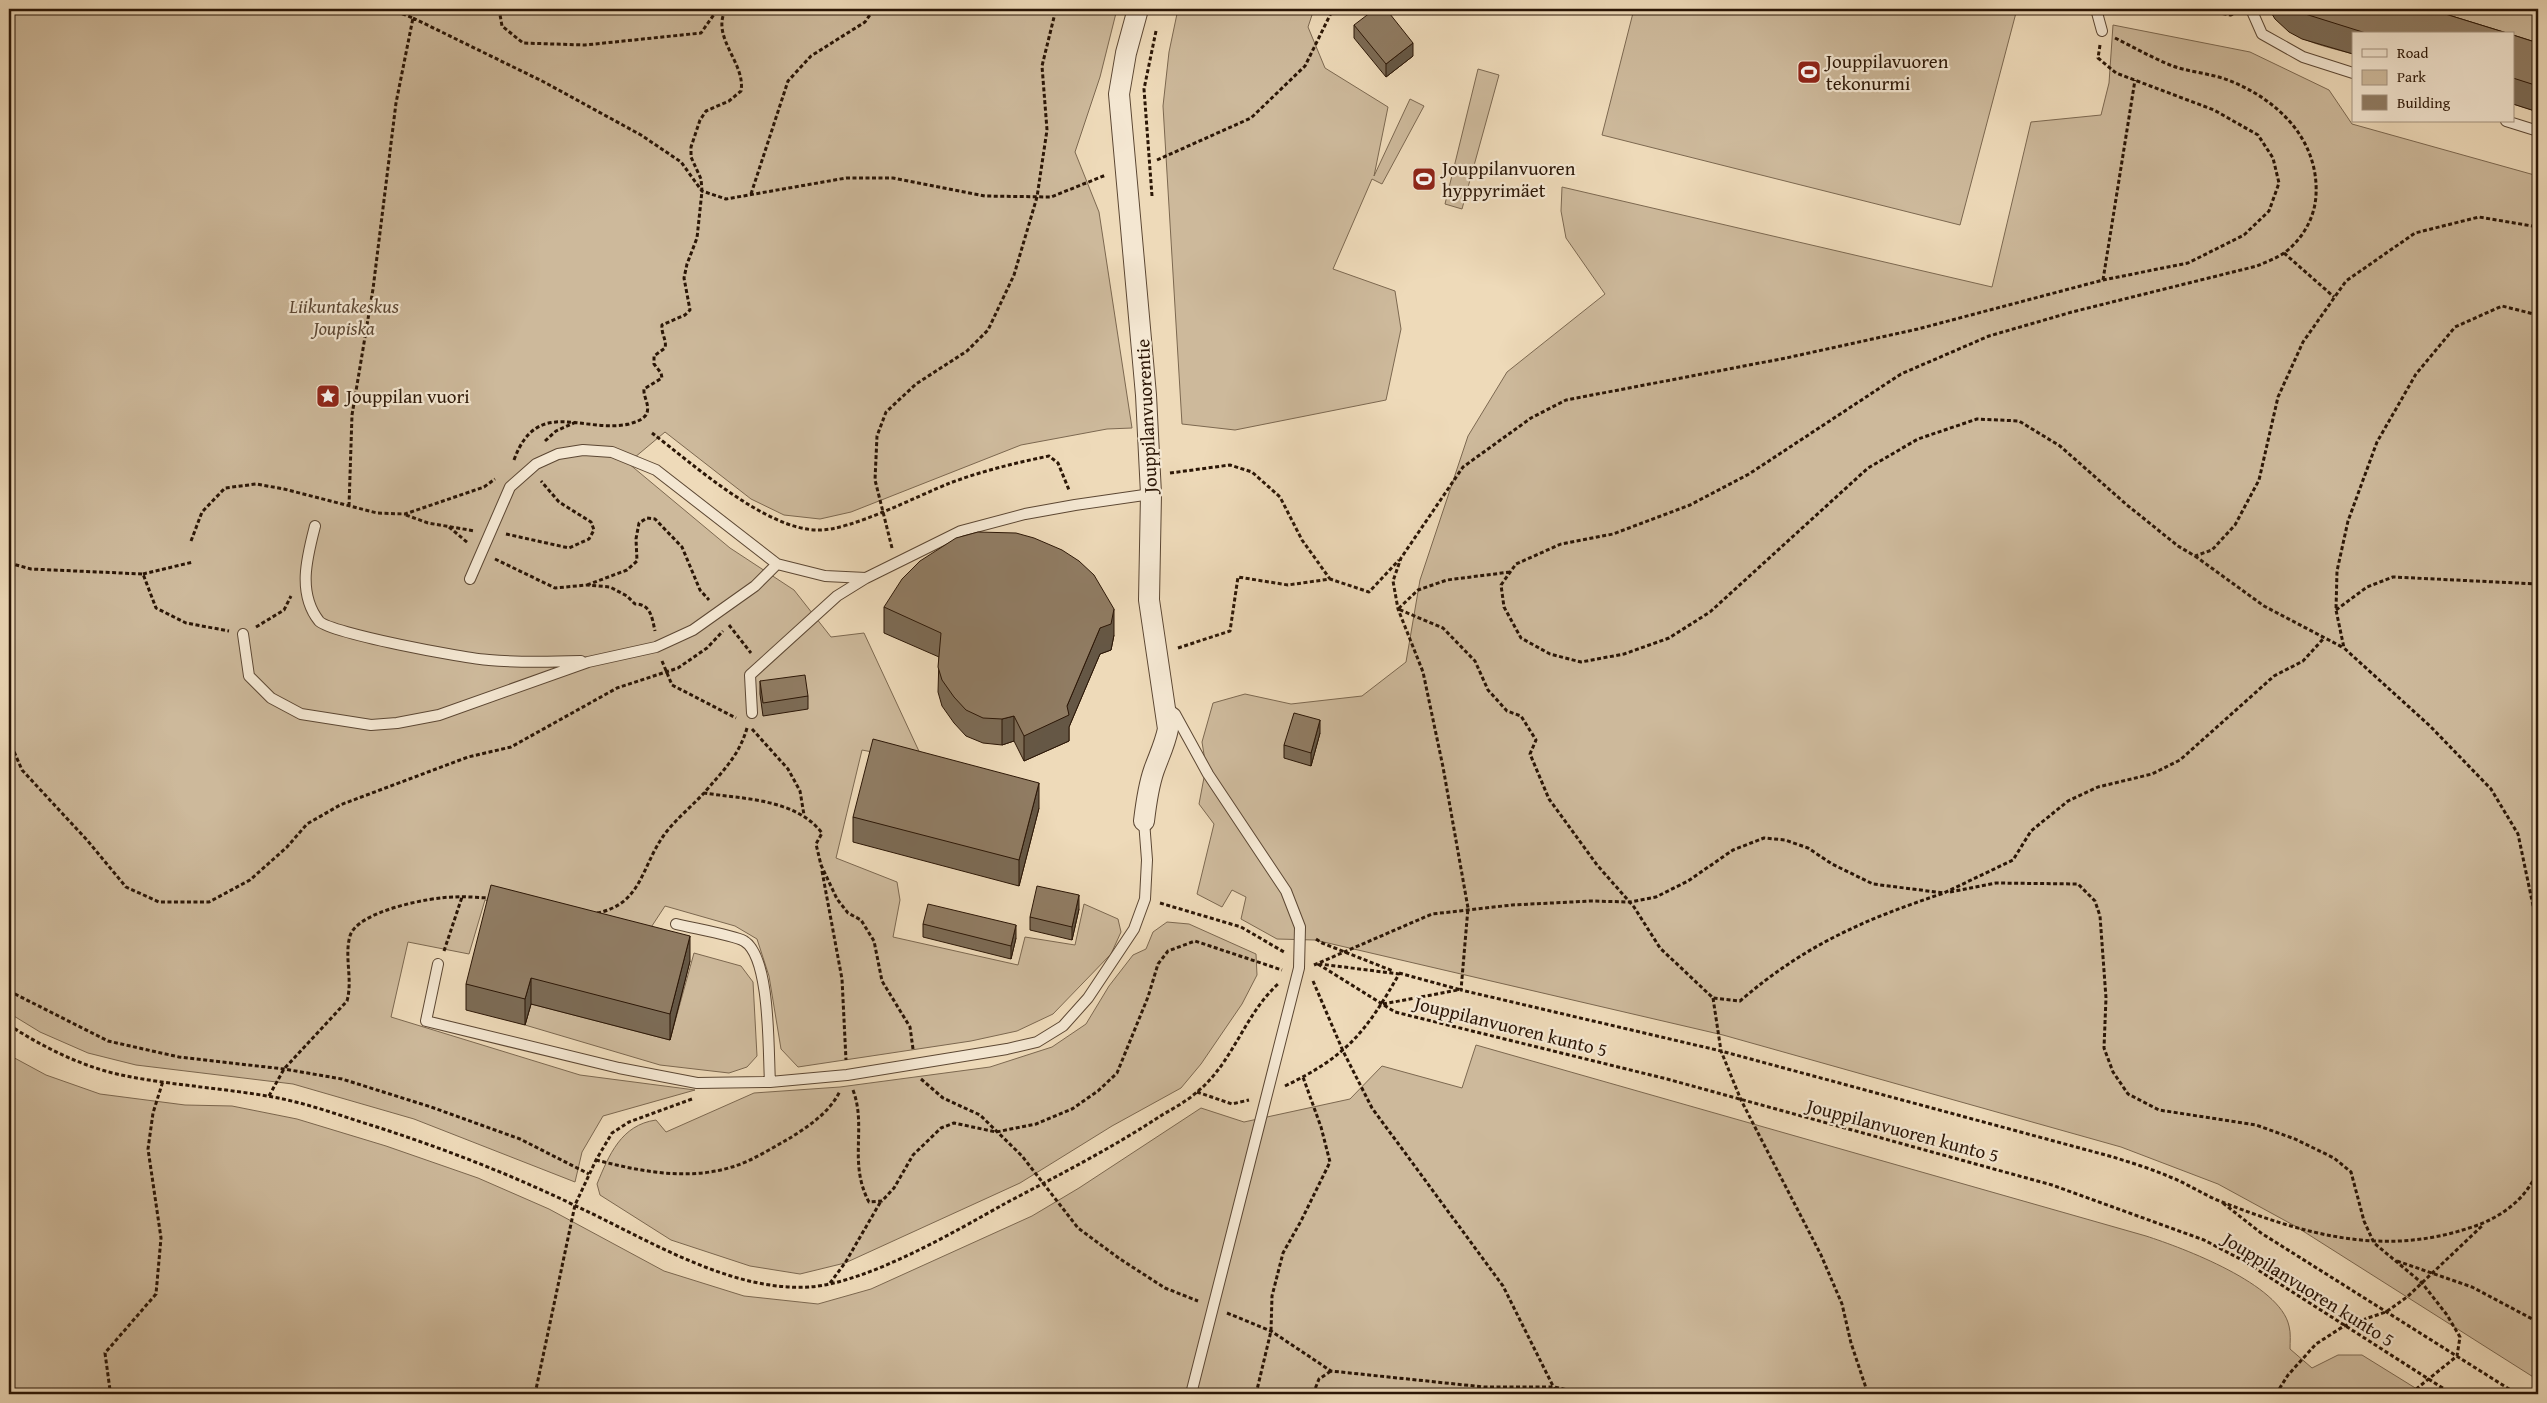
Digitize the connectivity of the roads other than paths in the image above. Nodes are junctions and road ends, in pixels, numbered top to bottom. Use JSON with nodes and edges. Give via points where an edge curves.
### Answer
{"nodes":[{"id":1,"x":1138,"y":9,"type":"edge"},
{"id":2,"x":2096,"y":9,"type":"edge"},
{"id":3,"x":2251,"y":9,"type":"edge"},
{"id":4,"x":2102,"y":31,"type":"road end"},
{"id":5,"x":2352,"y":73,"type":"edge"},
{"id":6,"x":2509,"y":122,"type":"edge"},
{"id":7,"x":2538,"y":131,"type":"edge"},
{"id":8,"x":1151,"y":494,"type":"junction"},
{"id":9,"x":315,"y":526,"type":"dead end"},
{"id":10,"x":777,"y":564,"type":"junction"},
{"id":11,"x":866,"y":578,"type":"junction"},
{"id":12,"x":470,"y":579,"type":"dead end"},
{"id":13,"x":243,"y":634,"type":"road end"},
{"id":14,"x":592,"y":661,"type":"junction"},
{"id":15,"x":1163,"y":706,"type":"junction"},
{"id":16,"x":752,"y":713,"type":"dead end"},
{"id":17,"x":1144,"y":821,"type":"joint"},
{"id":18,"x":676,"y":924,"type":"dead end"},
{"id":19,"x":438,"y":964,"type":"road end"},
{"id":20,"x":770,"y":1082,"type":"junction"},
{"id":21,"x":1191,"y":1394,"type":"edge"}],
"edges":[{"from":1,"to":8,"type":"street","name":"Jouppilanvuorentie","via":[[1119,94],[1146,395]]},
{"from":2,"to":4,"type":"lane"},
{"from":3,"to":5,"type":"lane","via":[[2262,34],[2303,57]]},
{"from":6,"to":7,"type":"lane"},
{"from":8,"to":11,"type":"lane","via":[[1025,514],[961,531]]},
{"from":8,"to":15,"type":"street","name":"Jouppilanvuorentie","via":[[1149,600]]},
{"from":9,"to":14,"type":"lane","via":[[306,566],[307,601],[320,623],[350,634],[488,660]]},
{"from":10,"to":11,"type":"lane","via":[[825,576]]},
{"from":10,"to":12,"type":"lane","via":[[656,470],[612,452],[583,450],[558,454],[536,464],[510,487]]},
{"from":10,"to":14,"type":"lane","via":[[755,586],[693,630],[659,646]]},
{"from":11,"to":16,"type":"lane","via":[[837,596],[750,675]]},
{"from":13,"to":14,"type":"lane","via":[[249,676],[271,698],[301,714],[371,725],[439,714]]},
{"from":15,"to":17,"type":"street","name":"Jouppilanvuorentie","via":[[1168,729],[1147,795]]},
{"from":15,"to":21,"type":"lane","via":[[1175,714],[1208,774],[1286,891],[1300,927],[1299,966]]},
{"from":17,"to":20,"type":"lane","via":[[1145,898],[1134,929],[1088,998],[1063,1026],[1037,1042],[916,1065]]},
{"from":18,"to":20,"type":"lane","via":[[744,942],[758,958],[765,992]]},
{"from":19,"to":20,"type":"lane","via":[[426,1022],[618,1068],[697,1083]]}]}
